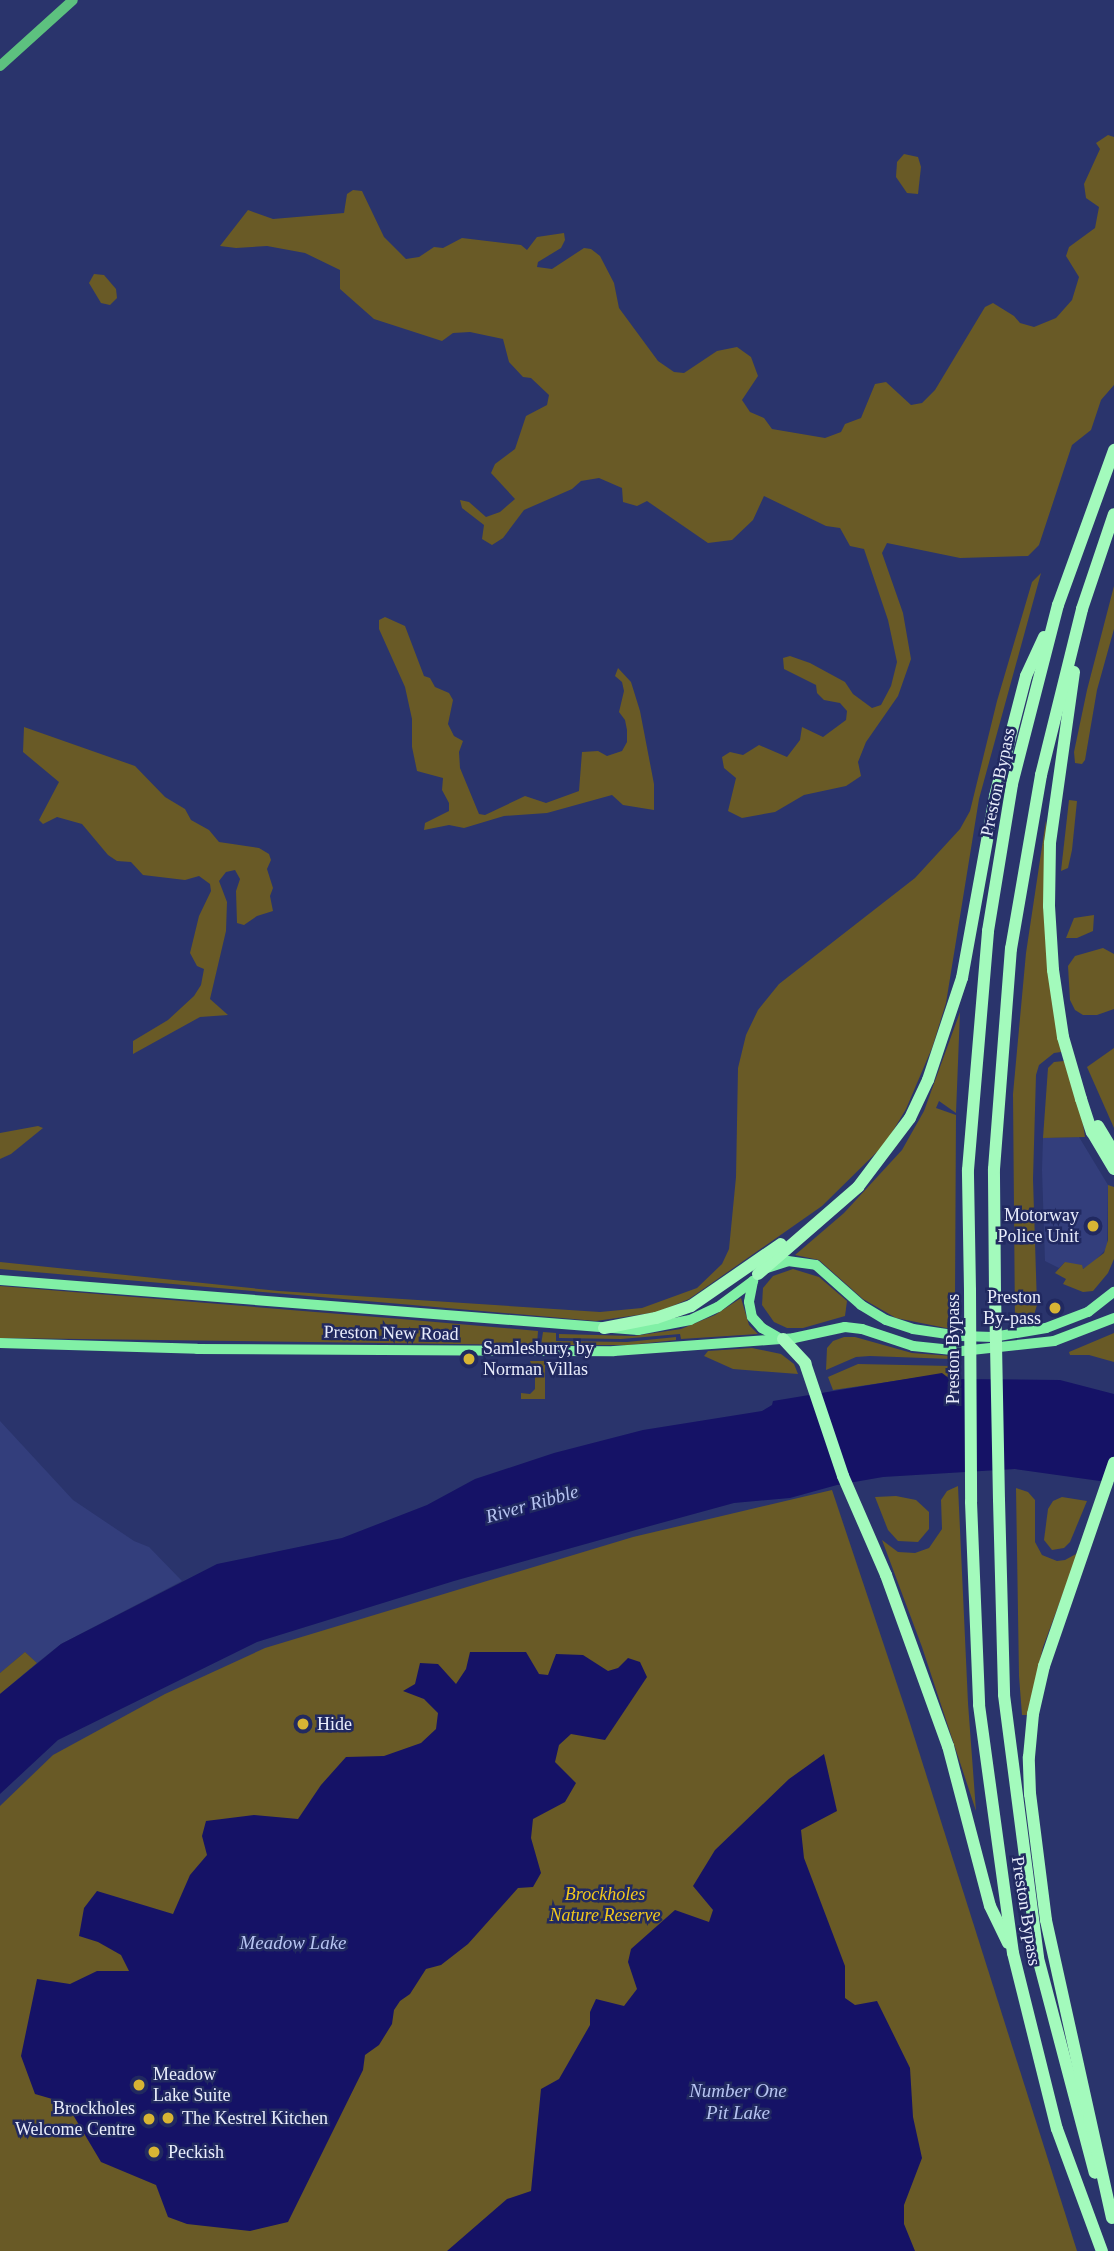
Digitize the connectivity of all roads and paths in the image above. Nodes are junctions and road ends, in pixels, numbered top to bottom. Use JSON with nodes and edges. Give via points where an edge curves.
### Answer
{"nodes":[{"id":1,"x":73,"y":0,"type":"edge"},
{"id":2,"x":0,"y":66,"type":"edge"},
{"id":3,"x":1114,"y":450,"type":"edge"},
{"id":4,"x":1114,"y":514,"type":"edge"},
{"id":5,"x":1058,"y":605,"type":"junction"},
{"id":6,"x":1082,"y":609,"type":"junction"},
{"id":7,"x":1081,"y":1099,"type":"junction"},
{"id":8,"x":1114,"y":1153,"type":"edge"},
{"id":9,"x":1114,"y":1168,"type":"edge"},
{"id":10,"x":835,"y":1209,"type":"junction"},
{"id":11,"x":0,"y":1278,"type":"edge"},
{"id":12,"x":756,"y":1278,"type":"junction"},
{"id":13,"x":1114,"y":1292,"type":"edge"},
{"id":14,"x":1114,"y":1318,"type":"edge"},
{"id":15,"x":604,"y":1328,"type":"junction"},
{"id":16,"x":782,"y":1339,"type":"junction"},
{"id":17,"x":0,"y":1343,"type":"edge"},
{"id":18,"x":1114,"y":1463,"type":"edge"},
{"id":19,"x":1013,"y":1953,"type":"junction"},
{"id":20,"x":1113,"y":2221,"type":"edge"},
{"id":21,"x":1102,"y":2251,"type":"edge"}],
"edges":[{"from":1,"to":2,"type":"main road"},
{"from":3,"to":5,"type":"highway","name":"Preston Bypass"},
{"from":4,"to":6,"type":"highway","name":"Preston Bypass"},
{"from":5,"to":10,"type":"highway","via":[[1026,676],[995,796],[948,1030],[910,1118],[875,1168]]},
{"from":5,"to":19,"type":"highway","name":"Preston Bypass","bridge":true,"via":[[1012,784],[988,931],[968,1170],[971,1502],[979,1705]]},
{"from":6,"to":7,"type":"highway","via":[[1050,843],[1049,906],[1063,1037]]},
{"from":6,"to":20,"type":"highway","name":"Preston Bypass","bridge":true,"via":[[1041,775],[1012,949],[994,1169],[995,1292],[1004,1695],[1038,1958],[1087,2150]]},
{"from":7,"to":8,"type":"highway"},
{"from":7,"to":9,"type":"highway","via":[[1092,1132]]},
{"from":10,"to":12,"type":"highway"},
{"from":10,"to":15,"type":"highway","via":[[691,1306]]},
{"from":11,"to":15,"type":"highway","name":"Preston New Road"},
{"from":12,"to":13,"type":"highway","name":"Preston New Road","via":[[788,1261],[806,1262],[824,1270],[861,1305],[886,1320],[929,1333],[969,1337],[1013,1334],[1065,1322]]},
{"from":12,"to":15,"type":"highway","name":"Preston New Road","via":[[718,1307],[690,1320],[638,1330]]},
{"from":12,"to":16,"type":"highway","via":[[749,1301],[752,1317]]},
{"from":14,"to":16,"type":"highway","name":"Preston New Road","via":[[1054,1341],[989,1350],[929,1349],[853,1327]]},
{"from":16,"to":17,"type":"highway","name":"Preston New Road","via":[[537,1352]]},
{"from":16,"to":19,"type":"highway","via":[[808,1372],[886,1575],[948,1746],[990,1906]]},
{"from":18,"to":20,"type":"highway","via":[[1038,1687],[1030,1782],[1046,1920]]},
{"from":19,"to":21,"type":"highway","name":"Preston Bypass","via":[[1057,2129]]}]}
